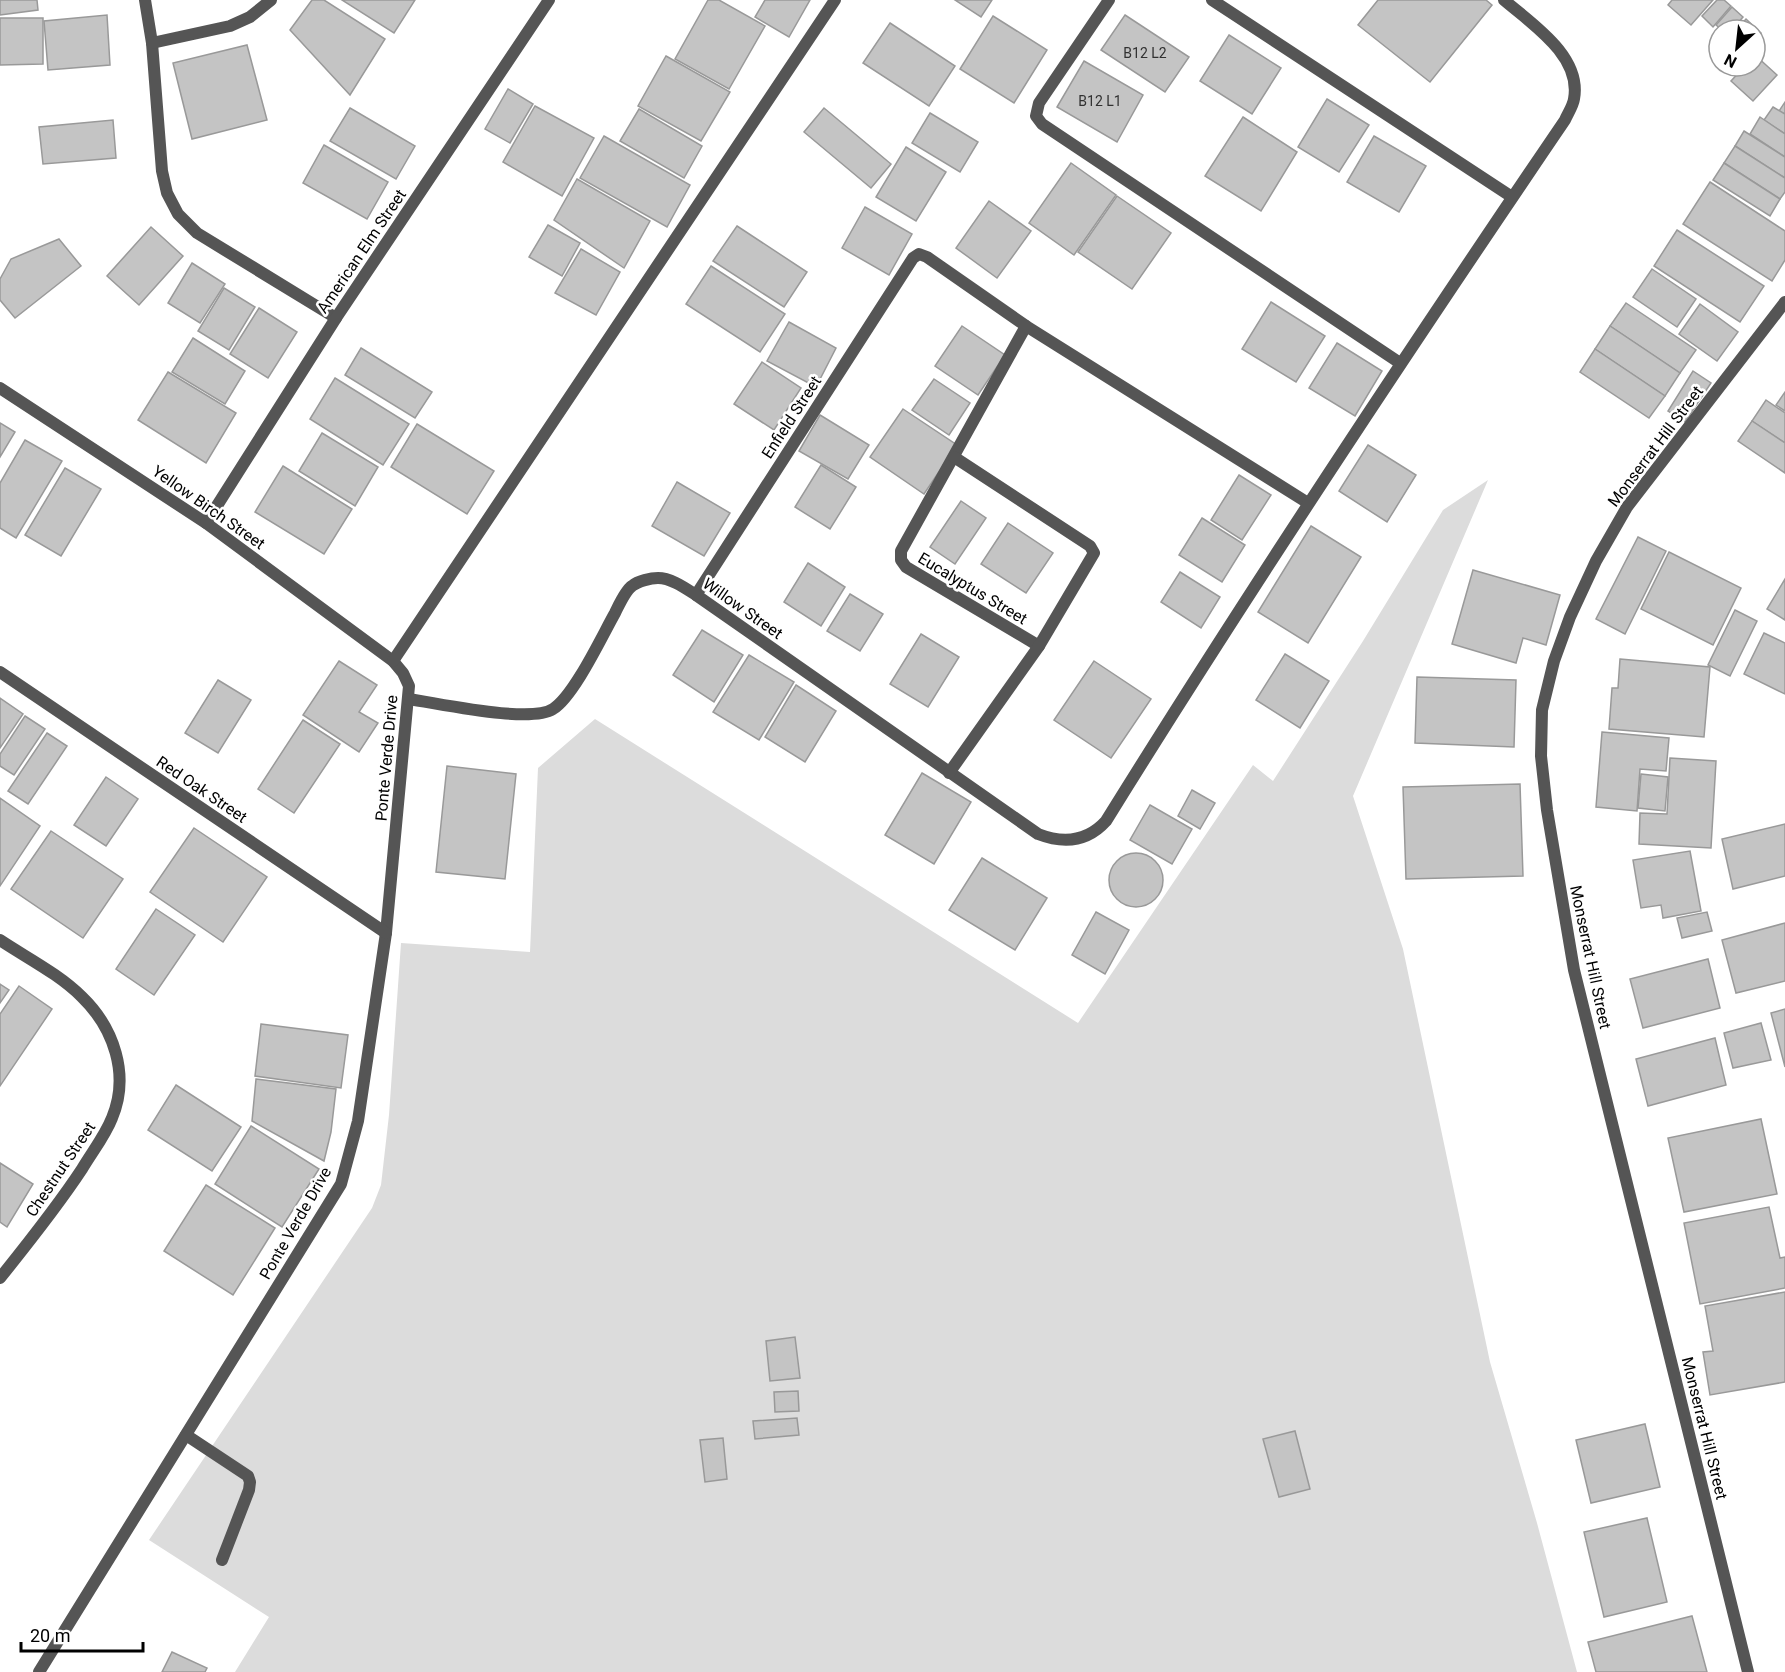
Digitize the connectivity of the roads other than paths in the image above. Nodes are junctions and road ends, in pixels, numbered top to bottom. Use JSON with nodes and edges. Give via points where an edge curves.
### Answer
{"nodes":[{"id":1,"x":145,"y":0,"type":"edge"},
{"id":2,"x":271,"y":0,"type":"edge"},
{"id":3,"x":549,"y":0,"type":"edge"},
{"id":4,"x":835,"y":0,"type":"edge"},
{"id":5,"x":1109,"y":0,"type":"edge"},
{"id":6,"x":1212,"y":0,"type":"edge"},
{"id":7,"x":1504,"y":0,"type":"edge"},
{"id":8,"x":152,"y":43,"type":"junction"},
{"id":9,"x":1512,"y":198,"type":"junction"},
{"id":10,"x":1785,"y":302,"type":"edge"},
{"id":11,"x":336,"y":318,"type":"junction"},
{"id":12,"x":1026,"y":326,"type":"junction"},
{"id":13,"x":1400,"y":363,"type":"junction"},
{"id":14,"x":0,"y":388,"type":"edge"},
{"id":15,"x":954,"y":457,"type":"junction"},
{"id":16,"x":1308,"y":502,"type":"junction"},
{"id":17,"x":206,"y":523,"type":"junction"},
{"id":18,"x":696,"y":595,"type":"junction"},
{"id":19,"x":1039,"y":646,"type":"junction"},
{"id":20,"x":393,"y":661,"type":"junction"},
{"id":21,"x":0,"y":672,"type":"edge"},
{"id":22,"x":408,"y":699,"type":"junction"},
{"id":23,"x":949,"y":774,"type":"junction"},
{"id":24,"x":386,"y":933,"type":"junction"},
{"id":25,"x":0,"y":940,"type":"edge"},
{"id":26,"x":0,"y":1278,"type":"edge"},
{"id":27,"x":186,"y":1435,"type":"junction"},
{"id":28,"x":222,"y":1560,"type":"dead end"},
{"id":29,"x":39,"y":1672,"type":"edge"},
{"id":30,"x":1748,"y":1672,"type":"edge"}],
"edges":[{"from":1,"to":8,"type":"street"},
{"from":2,"to":8,"type":"street","via":[[250,17],[230,26]]},
{"from":3,"to":11,"type":"street","name":"American Elm Street"},
{"from":4,"to":20,"type":"street"},
{"from":5,"to":13,"type":"street","via":[[1039,103],[1036,116],[1042,124]]},
{"from":6,"to":9,"type":"street"},
{"from":7,"to":9,"type":"street","via":[[1554,45],[1575,81],[1574,100],[1565,120]]},
{"from":8,"to":11,"type":"street","via":[[162,171],[178,214],[197,233]]},
{"from":9,"to":13,"type":"street"},
{"from":10,"to":30,"type":"street","name":"Monserrat Hill Street","via":[[1627,507],[1596,561],[1554,661],[1542,710],[1541,733],[1547,810],[1574,970]]},
{"from":11,"to":17,"type":"street","name":"American Elm Street"},
{"from":12,"to":15,"type":"street","name":"Eucalyptus Street"},
{"from":12,"to":16,"type":"street"},
{"from":12,"to":18,"type":"street","name":"Enfield Street","via":[[927,256],[918,254]]},
{"from":13,"to":16,"type":"street"},
{"from":14,"to":17,"type":"street","name":"Yellow Birch Street"},
{"from":15,"to":19,"type":"street","name":"Eucalyptus Street","via":[[1095,553]]},
{"from":15,"to":19,"type":"street","name":"Eucalyptus Street","via":[[901,550],[901,560],[906,567]]},
{"from":16,"to":23,"type":"street","name":"Willow Street","via":[[1099,829],[1076,840],[1038,834]]},
{"from":17,"to":20,"type":"street","name":"Yellow Birch Street"},
{"from":18,"to":22,"type":"street","name":"Willow Street","via":[[660,578],[631,586],[580,677],[553,709],[513,714]]},
{"from":18,"to":23,"type":"street","name":"Willow Street"},
{"from":19,"to":23,"type":"street","name":"Eucalyptus Street"},
{"from":20,"to":22,"type":"street","name":"Ponte Verde Drive","via":[[403,673]]},
{"from":21,"to":24,"type":"street","name":"Red Oak Street"},
{"from":22,"to":24,"type":"street","name":"Ponte Verde Drive"},
{"from":24,"to":27,"type":"street","name":"Ponte Verde Drive","via":[[357,1120],[340,1184]]},
{"from":25,"to":26,"type":"street","name":"Chestnut Street","via":[[66,982],[90,1006],[103,1022],[119,1066],[113,1116],[104,1134],[58,1207]]},
{"from":27,"to":28,"type":"street","via":[[248,1476],[250,1482]]},
{"from":27,"to":29,"type":"street","name":"Ponte Verde Drive"}]}
